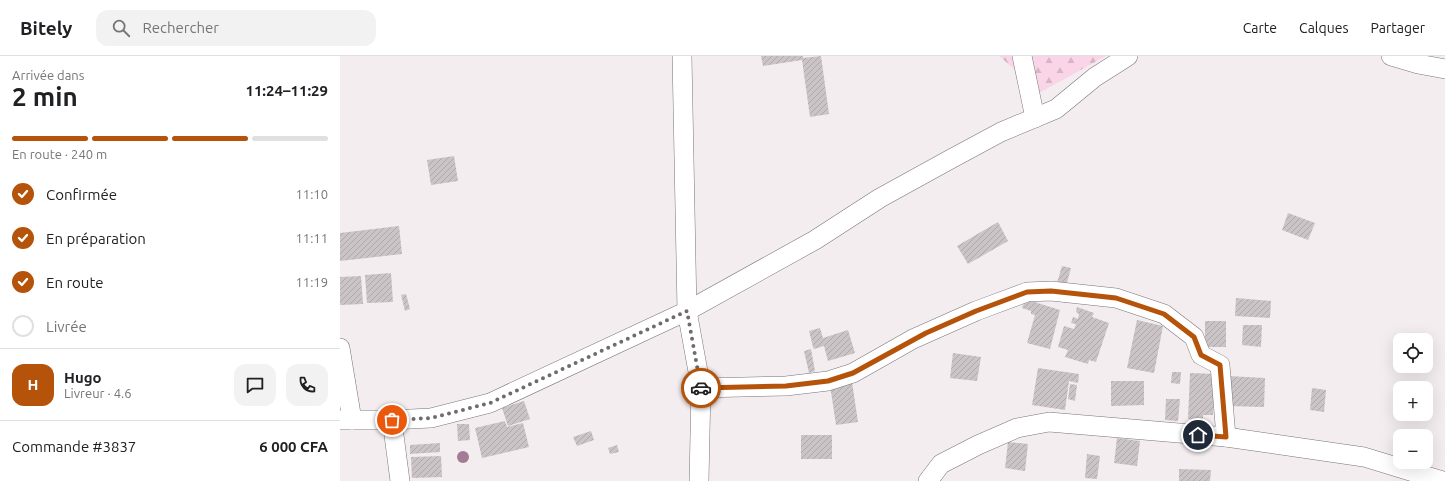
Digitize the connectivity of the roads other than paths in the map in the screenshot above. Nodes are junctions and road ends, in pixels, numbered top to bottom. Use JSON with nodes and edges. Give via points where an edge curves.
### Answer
{"nodes":[{"id":1,"x":682,"y":56,"type":"edge"},
{"id":2,"x":1022,"y":56,"type":"edge"},
{"id":3,"x":1128,"y":56,"type":"edge"},
{"id":4,"x":1391,"y":56,"type":"edge"},
{"id":5,"x":1445,"y":69,"type":"edge"},
{"id":6,"x":1035,"y":118,"type":"junction"},
{"id":7,"x":687,"y":311,"type":"junction"},
{"id":8,"x":340,"y":348,"type":"edge"},
{"id":9,"x":701,"y":388,"type":"junction"},
{"id":10,"x":346,"y":420,"type":"edge"},
{"id":11,"x":392,"y":420,"type":"junction"},
{"id":12,"x":1226,"y":437,"type":"junction"},
{"id":13,"x":400,"y":481,"type":"edge"},
{"id":14,"x":699,"y":481,"type":"edge"},
{"id":15,"x":928,"y":481,"type":"edge"},
{"id":16,"x":1443,"y":481,"type":"edge"}],
"edges":[{"from":1,"to":7,"type":"street"},
{"from":2,"to":6,"type":"street"},
{"from":3,"to":6,"type":"street","via":[[1095,77],[1056,109]]},
{"from":4,"to":5,"type":"street"},
{"from":6,"to":7,"type":"street","via":[[1001,132],[880,198],[815,240]]},
{"from":7,"to":9,"type":"street"},
{"from":7,"to":11,"type":"street","via":[[490,403],[431,418]]},
{"from":8,"to":10,"type":"street"},
{"from":9,"to":12,"type":"street","via":[[786,386],[828,381],[853,373],[914,339],[976,311],[1027,292],[1051,291],[1116,298],[1164,314],[1194,337],[1201,355],[1220,365]]},
{"from":9,"to":14,"type":"street"},
{"from":10,"to":11,"type":"street"},
{"from":11,"to":13,"type":"street"},
{"from":12,"to":15,"type":"street","via":[[1048,422],[1017,428],[978,445],[941,464]]},
{"from":12,"to":16,"type":"street","via":[[1364,457]]}]}
